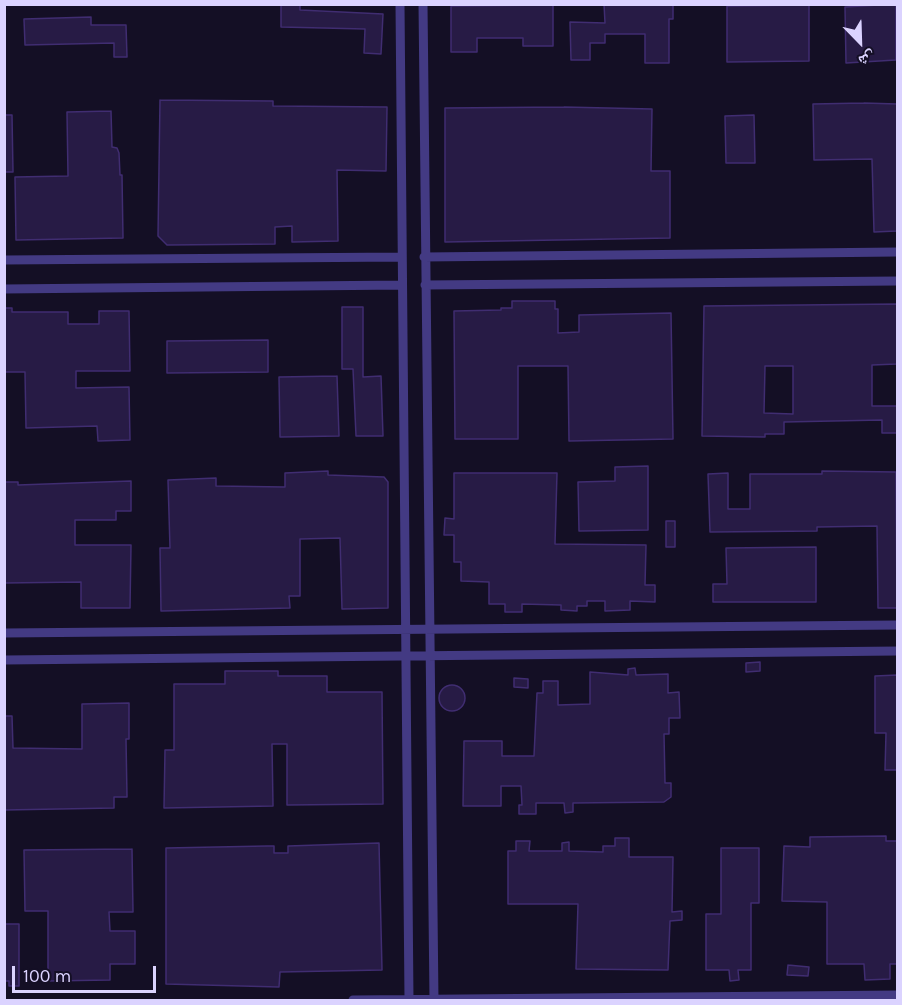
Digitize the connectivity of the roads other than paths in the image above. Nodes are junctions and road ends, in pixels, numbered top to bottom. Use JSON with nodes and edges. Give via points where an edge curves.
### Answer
{"nodes":[{"id":1,"x":400,"y":4,"type":"edge"},
{"id":2,"x":423,"y":4,"type":"edge"},
{"id":3,"x":897,"y":252,"type":"edge"},
{"id":4,"x":424,"y":256,"type":"junction"},
{"id":5,"x":401,"y":257,"type":"junction"},
{"id":6,"x":4,"y":260,"type":"edge"},
{"id":7,"x":897,"y":281,"type":"edge"},
{"id":8,"x":402,"y":285,"type":"junction"},
{"id":9,"x":425,"y":285,"type":"junction"},
{"id":10,"x":4,"y":289,"type":"edge"},
{"id":11,"x":897,"y":625,"type":"edge"},
{"id":12,"x":405,"y":629,"type":"junction"},
{"id":13,"x":429,"y":629,"type":"junction"},
{"id":14,"x":4,"y":633,"type":"edge"},
{"id":15,"x":897,"y":651,"type":"edge"},
{"id":16,"x":406,"y":656,"type":"junction"},
{"id":17,"x":429,"y":656,"type":"junction"},
{"id":18,"x":4,"y":660,"type":"edge"},
{"id":19,"x":897,"y":995,"type":"edge"},
{"id":20,"x":353,"y":1000,"type":"edge"},
{"id":21,"x":409,"y":1000,"type":"edge"},
{"id":22,"x":434,"y":1000,"type":"edge"}],
"edges":[{"from":1,"to":5,"type":"street"},
{"from":2,"to":4,"type":"street"},
{"from":3,"to":4,"type":"street"},
{"from":4,"to":9,"type":"street"},
{"from":5,"to":6,"type":"street"},
{"from":5,"to":8,"type":"street"},
{"from":7,"to":9,"type":"street"},
{"from":8,"to":10,"type":"street"},
{"from":8,"to":12,"type":"street"},
{"from":9,"to":13,"type":"street"},
{"from":11,"to":13,"type":"street"},
{"from":12,"to":13,"type":"street"},
{"from":12,"to":14,"type":"street"},
{"from":12,"to":16,"type":"street"},
{"from":13,"to":17,"type":"street"},
{"from":15,"to":17,"type":"street"},
{"from":16,"to":17,"type":"street"},
{"from":16,"to":18,"type":"street"},
{"from":16,"to":21,"type":"street"},
{"from":17,"to":22,"type":"street"},
{"from":19,"to":22,"type":"street"},
{"from":20,"to":21,"type":"street"},
{"from":21,"to":22,"type":"street"}]}
